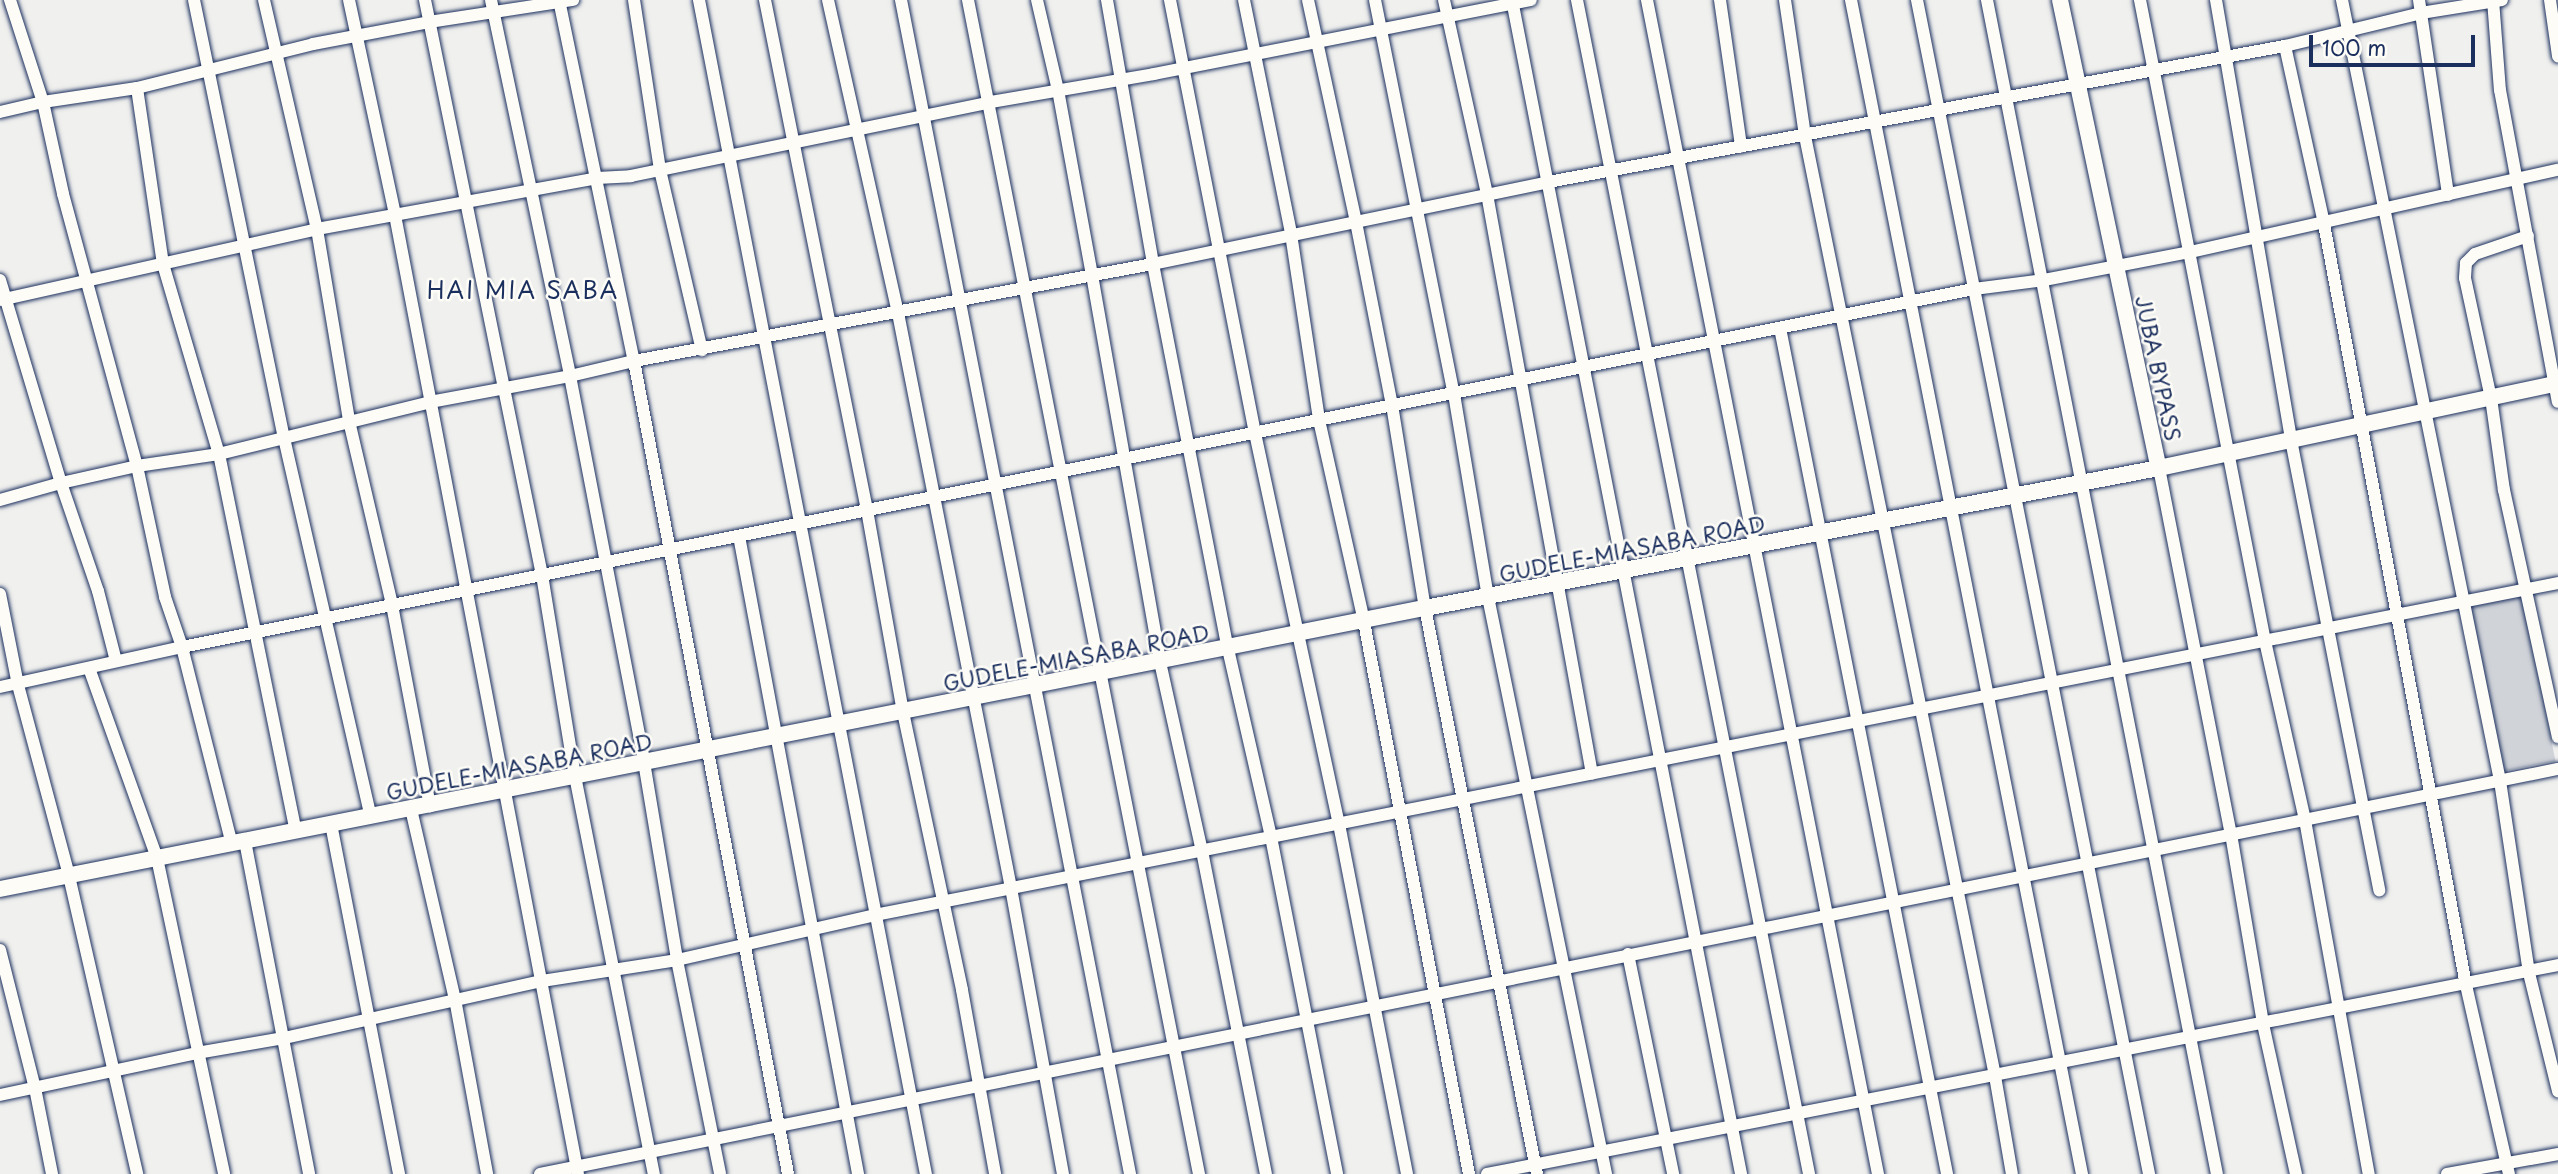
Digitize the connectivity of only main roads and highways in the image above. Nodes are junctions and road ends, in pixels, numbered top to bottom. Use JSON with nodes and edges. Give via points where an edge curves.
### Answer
{"nodes":[{"id":1,"x":2060,"y":0,"type":"edge"},
{"id":2,"x":2556,"y":384,"type":"edge"},
{"id":3,"x":2160,"y":468,"type":"junction"},
{"id":4,"x":0,"y":889,"type":"edge"}],
"edges":[{"from":1,"to":3,"type":"main road","name":"JUBA BYPASS"},
{"from":2,"to":3,"type":"main road","name":"JUBA BYPASS"},
{"from":3,"to":4,"type":"main road","name":"GUDELE-MIASABA ROAD"}]}
